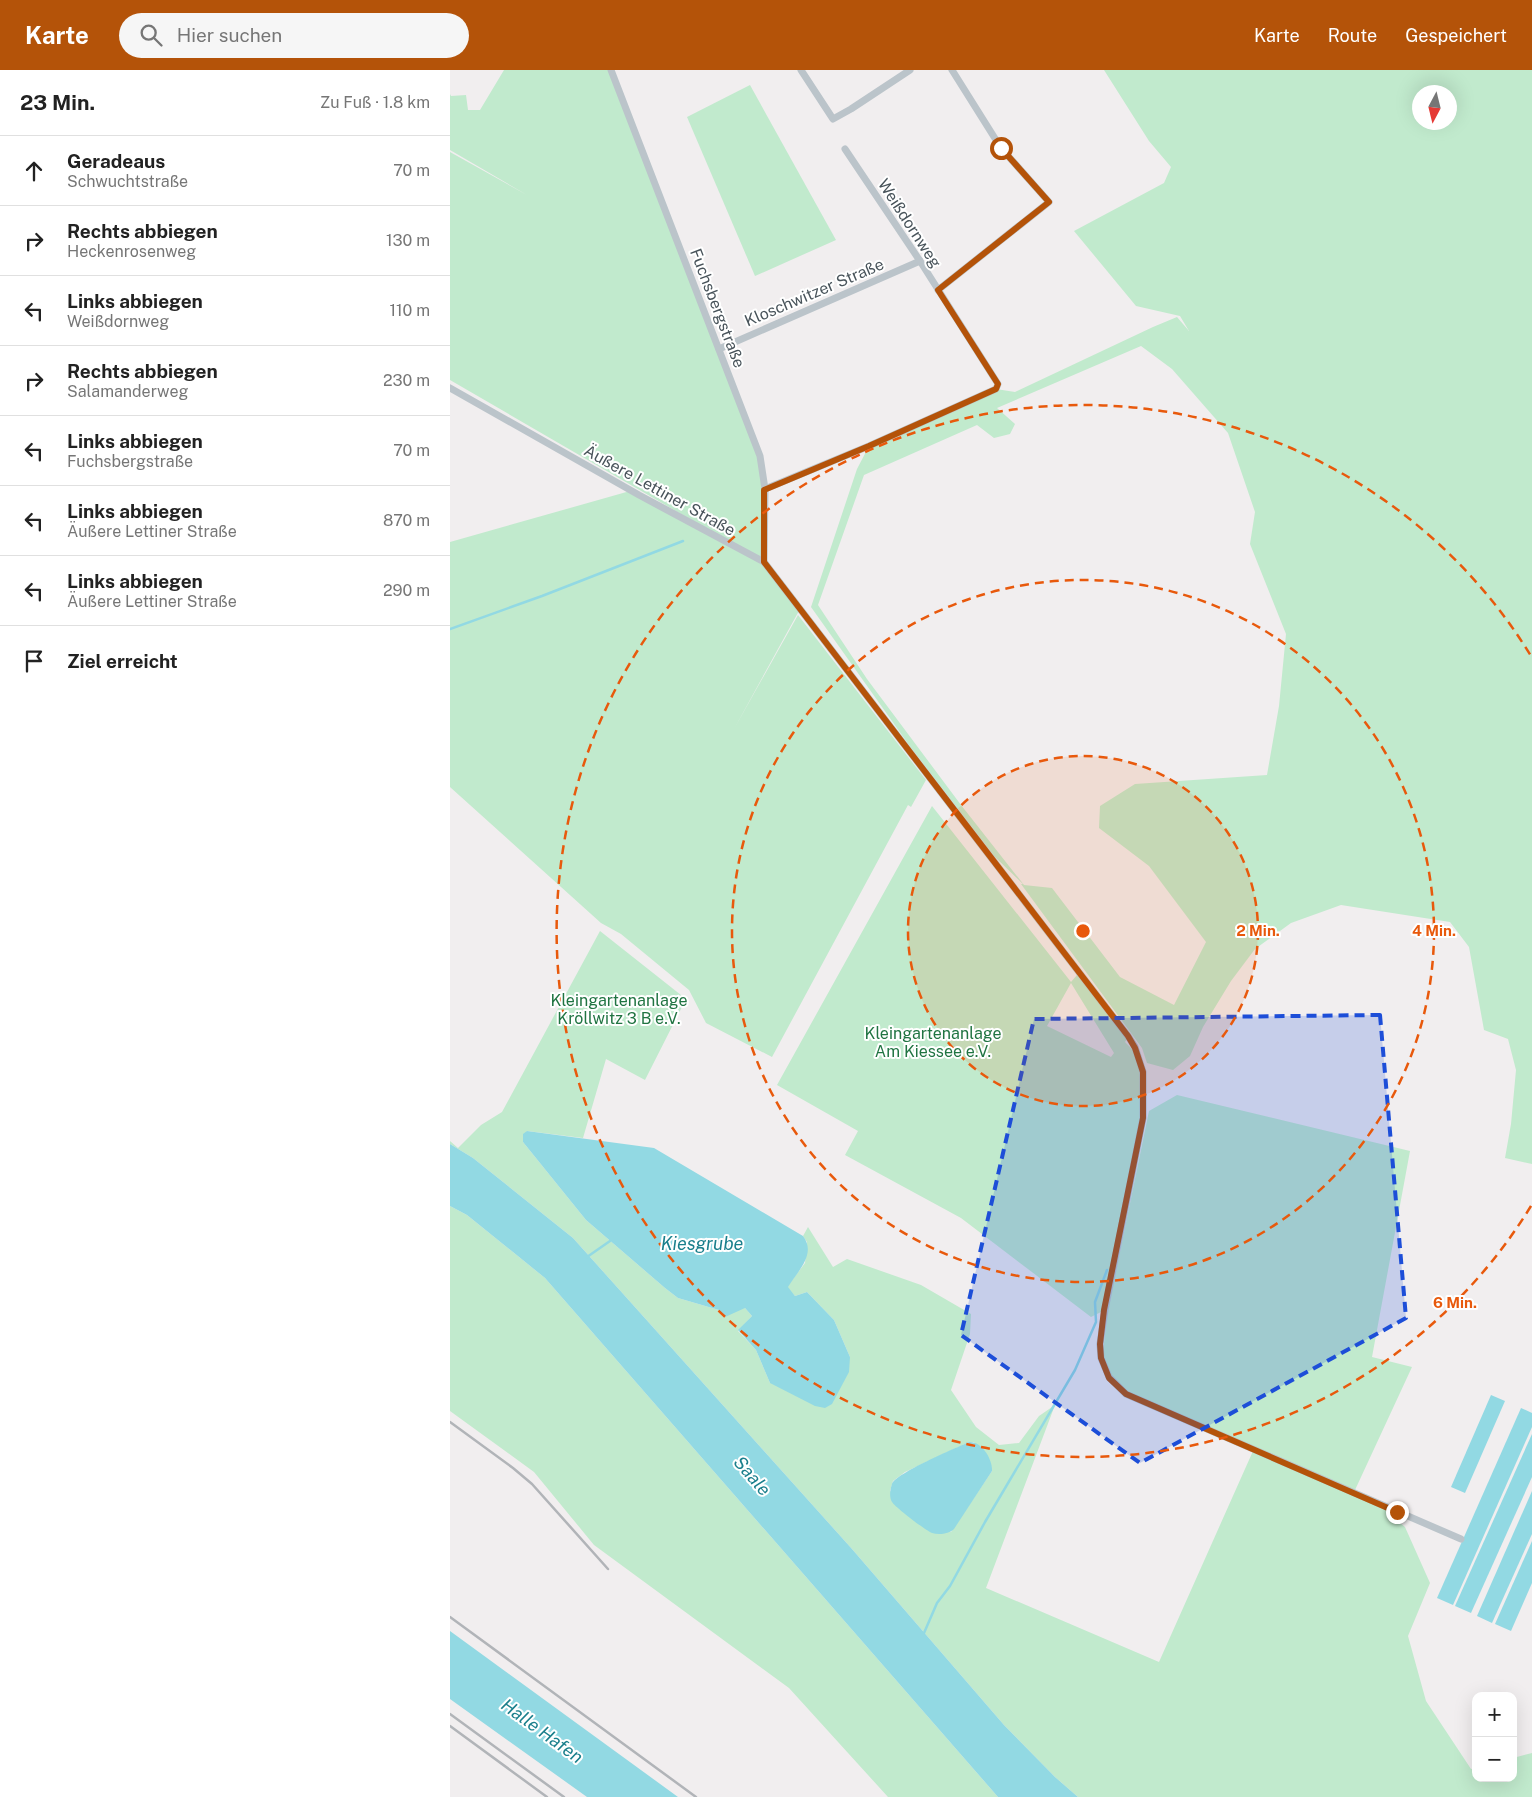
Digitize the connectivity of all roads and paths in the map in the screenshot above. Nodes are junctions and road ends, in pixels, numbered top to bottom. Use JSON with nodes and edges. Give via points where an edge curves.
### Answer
{"nodes":[{"id":1,"x":611,"y":70,"type":"edge"},
{"id":2,"x":801,"y":70,"type":"edge"},
{"id":3,"x":910,"y":70,"type":"edge"},
{"id":4,"x":952,"y":70,"type":"edge"},
{"id":5,"x":845,"y":148,"type":"dead end"},
{"id":6,"x":920,"y":262,"type":"junction"},
{"id":7,"x":938,"y":290,"type":"junction"},
{"id":8,"x":719,"y":348,"type":"junction"},
{"id":9,"x":450,"y":388,"type":"edge"},
{"id":10,"x":764,"y":490,"type":"junction"},
{"id":11,"x":764,"y":562,"type":"junction"},
{"id":12,"x":1461,"y":1538,"type":"dead end"}],
"edges":[{"from":1,"to":8,"type":"street","name":"Fuchsbergstraße"},
{"from":2,"to":3,"type":"street","via":[[833,119]]},
{"from":4,"to":7,"type":"street","via":[[1001,148],[1049,202]]},
{"from":5,"to":6,"type":"street","name":"Weißdornweg"},
{"from":6,"to":7,"type":"street","name":"Weißdornweg"},
{"from":6,"to":8,"type":"street","name":"Kloschwitzer Straße"},
{"from":7,"to":10,"type":"street","name":"Weißdornweg","via":[[998,384],[996,389]]},
{"from":8,"to":10,"type":"street","name":"Fuchsbergstraße","via":[[760,456]]},
{"from":9,"to":11,"type":"street","name":"Äußere Lettiner Straße"},
{"from":10,"to":11,"type":"street","name":"Fuchsbergstraße"},
{"from":11,"to":12,"type":"street","name":"Äußere Lettiner Straße","via":[[1135,1048],[1143,1072],[1143,1118],[1101,1336],[1101,1358],[1109,1378],[1126,1394]]}]}
